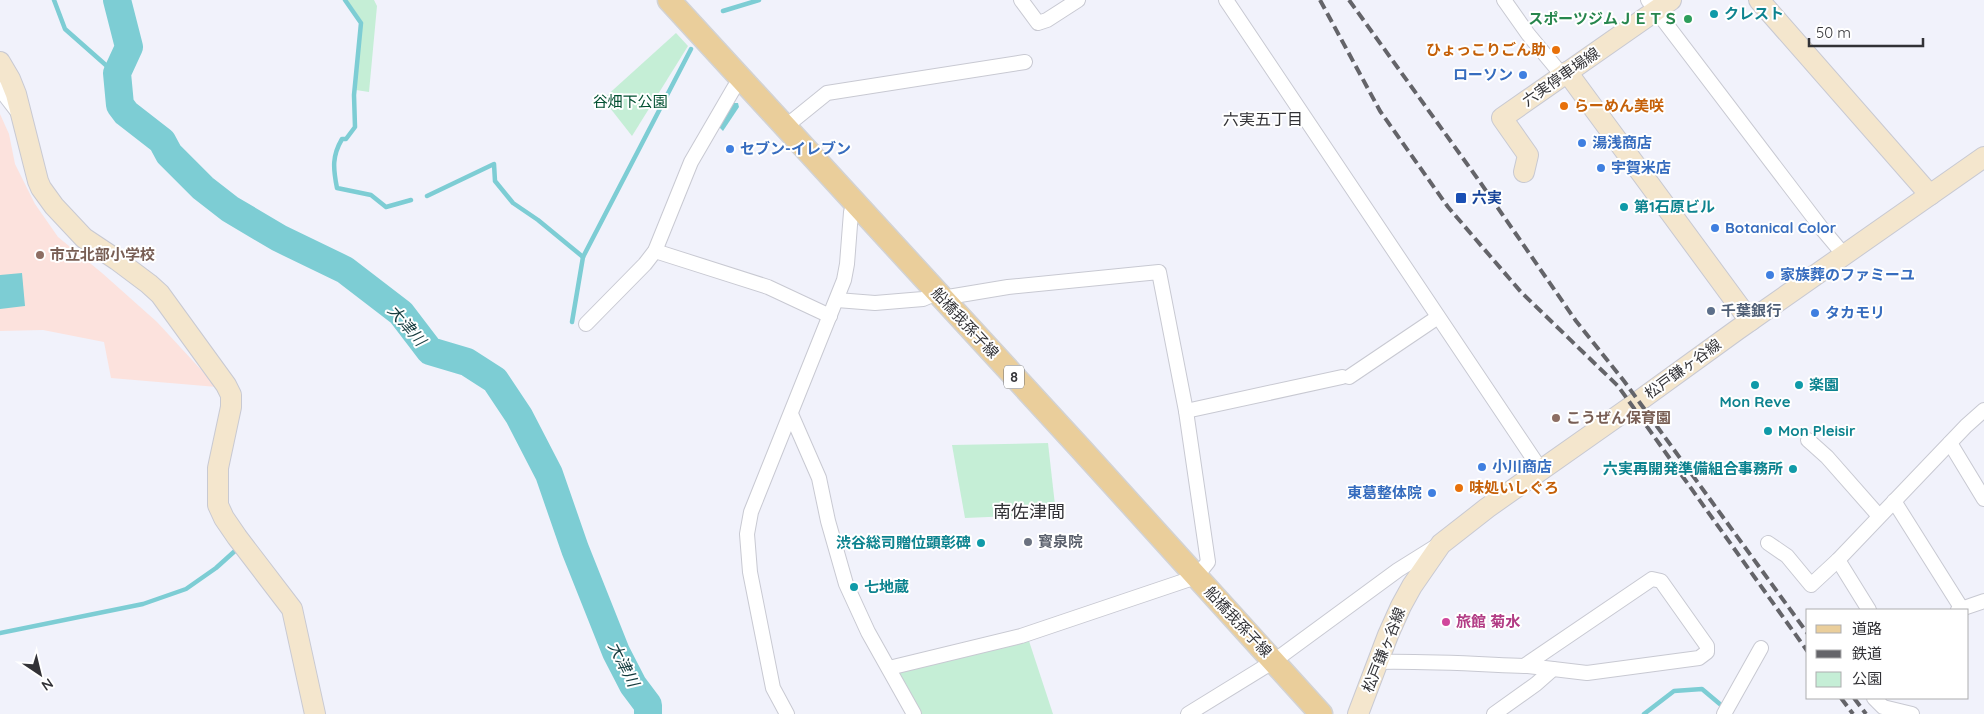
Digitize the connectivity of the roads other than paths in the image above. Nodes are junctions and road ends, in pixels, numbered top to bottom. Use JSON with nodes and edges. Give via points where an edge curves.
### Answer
{"nodes":[{"id":1,"x":669,"y":0,"type":"edge"},
{"id":2,"x":1021,"y":0,"type":"edge"},
{"id":3,"x":1078,"y":0,"type":"edge"},
{"id":4,"x":1226,"y":0,"type":"edge"},
{"id":5,"x":1504,"y":0,"type":"edge"},
{"id":6,"x":1759,"y":0,"type":"edge"},
{"id":7,"x":1658,"y":3,"type":"edge"},
{"id":8,"x":0,"y":62,"type":"edge"},
{"id":9,"x":1026,"y":62,"type":"dead end"},
{"id":10,"x":1565,"y":74,"type":"junction"},
{"id":11,"x":741,"y":79,"type":"junction"},
{"id":12,"x":0,"y":89,"type":"edge"},
{"id":13,"x":22,"y":118,"type":"junction"},
{"id":14,"x":785,"y":127,"type":"junction"},
{"id":15,"x":1984,"y":157,"type":"edge"},
{"id":16,"x":1524,"y":172,"type":"dead end"},
{"id":17,"x":1930,"y":195,"type":"junction"},
{"id":18,"x":857,"y":206,"type":"junction"},
{"id":19,"x":655,"y":251,"type":"junction"},
{"id":20,"x":1844,"y":255,"type":"junction"},
{"id":21,"x":939,"y":296,"type":"junction"},
{"id":22,"x":837,"y":300,"type":"junction"},
{"id":23,"x":830,"y":316,"type":"junction"},
{"id":24,"x":1438,"y":317,"type":"junction"},
{"id":25,"x":1750,"y":321,"type":"junction"},
{"id":26,"x":586,"y":324,"type":"dead end"},
{"id":27,"x":1984,"y":410,"type":"edge"},
{"id":28,"x":1186,"y":411,"type":"junction"},
{"id":29,"x":791,"y":414,"type":"junction"},
{"id":30,"x":1808,"y":440,"type":"dead end"},
{"id":31,"x":1950,"y":443,"type":"junction"},
{"id":32,"x":1541,"y":470,"type":"junction"},
{"id":33,"x":1984,"y":499,"type":"edge"},
{"id":34,"x":1894,"y":501,"type":"junction"},
{"id":35,"x":1878,"y":516,"type":"junction"},
{"id":36,"x":1768,"y":543,"type":"dead end"},
{"id":37,"x":1441,"y":544,"type":"junction"},
{"id":38,"x":1838,"y":560,"type":"junction"},
{"id":39,"x":1196,"y":577,"type":"junction"},
{"id":40,"x":1984,"y":601,"type":"edge"},
{"id":41,"x":1868,"y":609,"type":"edge"},
{"id":42,"x":1959,"y":609,"type":"edge"},
{"id":43,"x":1963,"y":609,"type":"edge"},
{"id":44,"x":1761,"y":648,"type":"dead end"},
{"id":45,"x":1274,"y":661,"type":"junction"},
{"id":46,"x":1378,"y":662,"type":"junction"},
{"id":47,"x":1524,"y":666,"type":"junction"},
{"id":48,"x":889,"y":668,"type":"junction"},
{"id":49,"x":1553,"y":669,"type":"junction"},
{"id":50,"x":1875,"y":699,"type":"edge"},
{"id":51,"x":314,"y":714,"type":"edge"},
{"id":52,"x":787,"y":714,"type":"edge"},
{"id":53,"x":914,"y":714,"type":"edge"},
{"id":54,"x":1188,"y":714,"type":"edge"},
{"id":55,"x":1321,"y":714,"type":"edge"},
{"id":56,"x":1358,"y":714,"type":"edge"},
{"id":57,"x":1494,"y":714,"type":"edge"},
{"id":58,"x":1724,"y":714,"type":"edge"},
{"id":59,"x":1912,"y":714,"type":"edge"}],
"edges":[{"from":1,"to":11,"type":"main road","name":"船橋我孫子線","number":"8"},
{"from":2,"to":3,"type":"street","via":[[1038,23]]},
{"from":4,"to":24,"type":"street"},
{"from":5,"to":10,"type":"street","via":[[1528,34]]},
{"from":6,"to":17,"type":"main road"},
{"from":7,"to":10,"type":"main road","name":"六実停車場線"},
{"from":7,"to":20,"type":"street","via":[[1816,222]]},
{"from":8,"to":13,"type":"main road","via":[[10,79]]},
{"from":9,"to":14,"type":"street","via":[[827,93]]},
{"from":10,"to":16,"type":"main road","name":"六実停車場線","via":[[1502,118],[1528,155]]},
{"from":10,"to":25,"type":"main road"},
{"from":11,"to":14,"type":"main road","name":"船橋我孫子線","number":"8"},
{"from":11,"to":19,"type":"street","via":[[691,162]]},
{"from":12,"to":13,"type":"street"},
{"from":13,"to":51,"type":"main road","via":[[38,182],[54,206],[84,238],[124,264],[160,294],[226,384],[231,395],[231,407],[218,468],[218,505],[237,537],[292,608]]},
{"from":14,"to":18,"type":"main road","name":"船橋我孫子線","number":"8"},
{"from":15,"to":17,"type":"main road","name":"松戸鎌ヶ谷線"},
{"from":17,"to":20,"type":"main road","name":"松戸鎌ヶ谷線"},
{"from":18,"to":21,"type":"main road","name":"船橋我孫子線","number":"8"},
{"from":18,"to":22,"type":"street","via":[[851,212],[847,264]]},
{"from":19,"to":23,"type":"street","via":[[768,287]]},
{"from":19,"to":26,"type":"street"},
{"from":20,"to":25,"type":"main road","name":"松戸鎌ヶ谷線"},
{"from":21,"to":22,"type":"street","via":[[875,303]]},
{"from":21,"to":28,"type":"street","via":[[1159,272]]},
{"from":21,"to":39,"type":"main road","name":"船橋我孫子線","number":"8"},
{"from":22,"to":23,"type":"street"},
{"from":23,"to":29,"type":"street"},
{"from":24,"to":28,"type":"street","via":[[1345,377]]},
{"from":24,"to":32,"type":"street"},
{"from":25,"to":32,"type":"main road","name":"松戸鎌ヶ谷線"},
{"from":27,"to":31,"type":"street"},
{"from":28,"to":39,"type":"street","via":[[1208,562]]},
{"from":29,"to":48,"type":"street","via":[[819,478],[846,584]]},
{"from":29,"to":52,"type":"street","via":[[751,512],[747,534],[750,572],[773,688]]},
{"from":30,"to":35,"type":"street"},
{"from":31,"to":33,"type":"street"},
{"from":31,"to":34,"type":"street"},
{"from":32,"to":37,"type":"main road","name":"松戸鎌ヶ谷線"},
{"from":34,"to":35,"type":"street"},
{"from":34,"to":42,"type":"street"},
{"from":35,"to":38,"type":"street"},
{"from":36,"to":38,"type":"street","via":[[1787,556],[1812,585]]},
{"from":37,"to":45,"type":"street","via":[[1398,570]]},
{"from":37,"to":46,"type":"main road","name":"松戸鎌ヶ谷線","via":[[1412,586]]},
{"from":38,"to":41,"type":"street"},
{"from":39,"to":45,"type":"main road","name":"船橋我孫子線","number":"8"},
{"from":39,"to":48,"type":"street","via":[[1021,636]]},
{"from":40,"to":43,"type":"street"},
{"from":44,"to":58,"type":"street"},
{"from":45,"to":54,"type":"street"},
{"from":45,"to":55,"type":"main road","name":"船橋我孫子線","number":"8"},
{"from":46,"to":47,"type":"street"},
{"from":46,"to":56,"type":"main road","name":"松戸鎌ヶ谷線"},
{"from":47,"to":49,"type":"street"},
{"from":47,"to":49,"type":"street","via":[[1652,579],[1661,580],[1707,646],[1707,652],[1699,658],[1587,673]]},
{"from":48,"to":53,"type":"street"},
{"from":49,"to":57,"type":"street"},
{"from":50,"to":59,"type":"street","via":[[1883,707]]}]}
